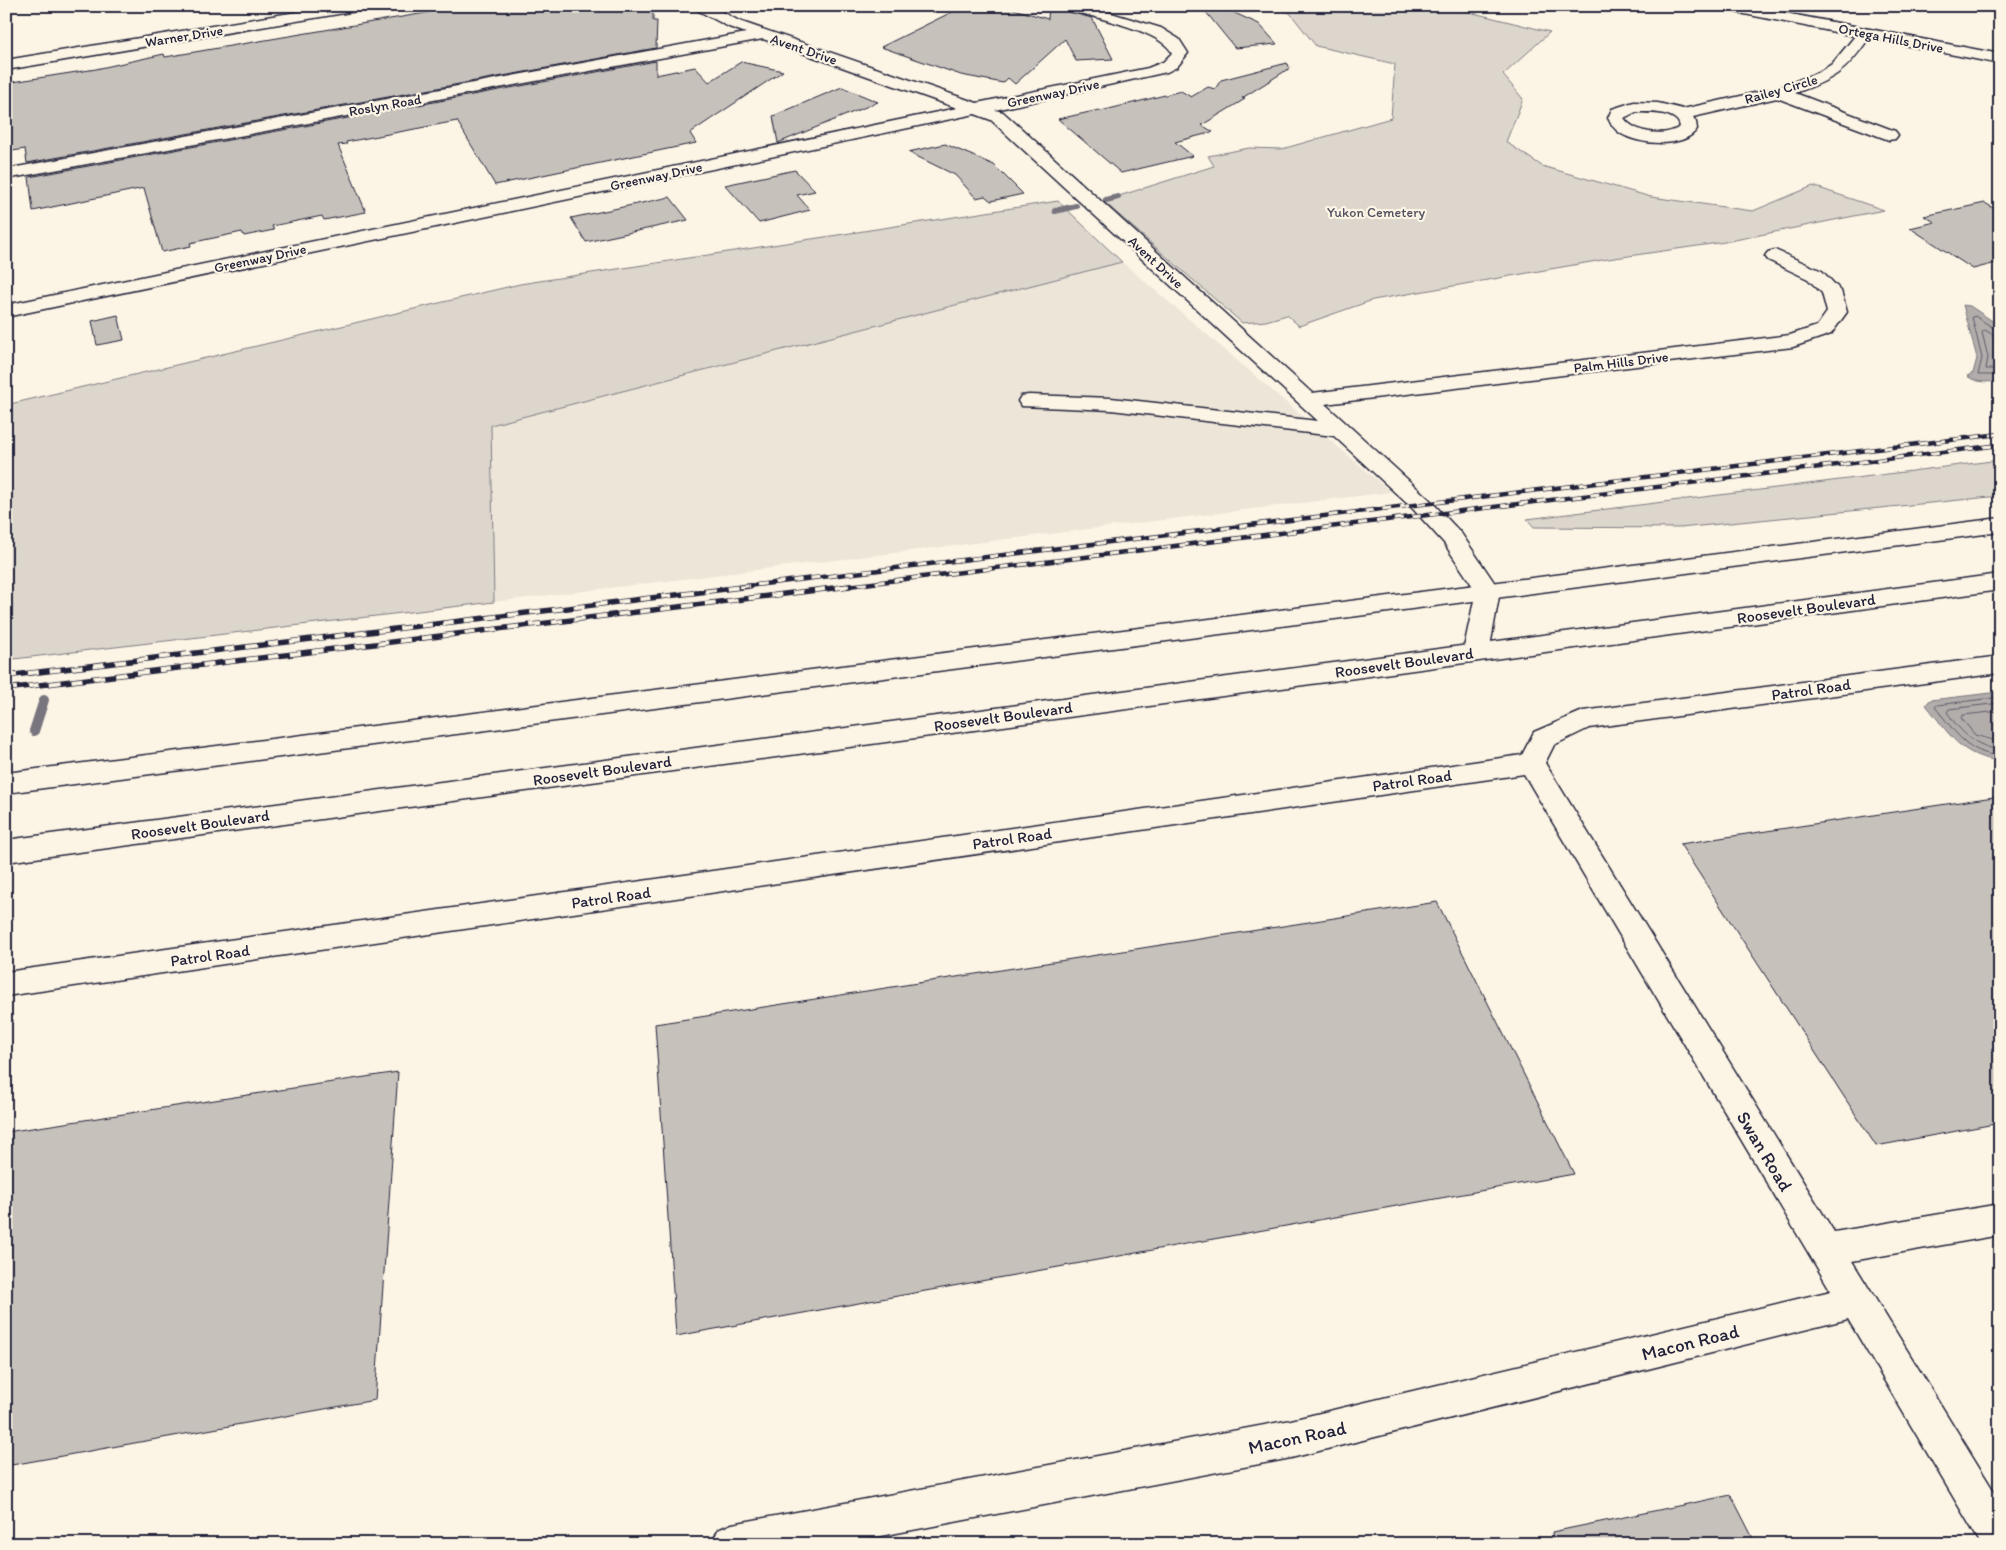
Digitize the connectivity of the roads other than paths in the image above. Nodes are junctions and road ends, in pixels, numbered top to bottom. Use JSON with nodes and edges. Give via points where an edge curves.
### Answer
{"nodes":[{"id":1,"x":362,"y":6,"type":"edge"},
{"id":2,"x":700,"y":6,"type":"edge"},
{"id":3,"x":1072,"y":6,"type":"edge"},
{"id":4,"x":1724,"y":6,"type":"edge"},
{"id":5,"x":1865,"y":33,"type":"junction"},
{"id":6,"x":763,"y":35,"type":"junction"},
{"id":7,"x":2000,"y":60,"type":"edge"},
{"id":8,"x":6,"y":65,"type":"edge"},
{"id":9,"x":1776,"y":92,"type":"junction"},
{"id":10,"x":978,"y":109,"type":"junction"},
{"id":11,"x":1680,"y":115,"type":"dead end"},
{"id":12,"x":1889,"y":135,"type":"dead end"},
{"id":13,"x":6,"y":174,"type":"edge"},
{"id":14,"x":1775,"y":256,"type":"dead end"},
{"id":15,"x":6,"y":311,"type":"edge"},
{"id":16,"x":1306,"y":400,"type":"junction"},
{"id":17,"x":1029,"y":401,"type":"dead end"},
{"id":18,"x":1339,"y":430,"type":"junction"},
{"id":19,"x":2000,"y":525,"type":"edge"},
{"id":20,"x":2000,"y":582,"type":"edge"},
{"id":21,"x":1488,"y":591,"type":"junction"},
{"id":22,"x":1476,"y":652,"type":"junction"},
{"id":23,"x":2000,"y":664,"type":"edge"},
{"id":24,"x":1531,"y":762,"type":"junction"},
{"id":25,"x":6,"y":783,"type":"edge"},
{"id":26,"x":6,"y":850,"type":"edge"},
{"id":27,"x":6,"y":984,"type":"edge"},
{"id":28,"x":2000,"y":1219,"type":"edge"},
{"id":29,"x":1825,"y":1250,"type":"junction"},
{"id":30,"x":1854,"y":1298,"type":"junction"},
{"id":31,"x":2000,"y":1538,"type":"edge"},
{"id":32,"x":732,"y":1544,"type":"edge"}],
"edges":[{"from":1,"to":8,"type":"main road","name":"Warner Drive"},
{"from":2,"to":6,"type":"main road","name":"Avent Drive"},
{"from":3,"to":10,"type":"main road","name":"Greenway Drive","via":[[1168,37],[1177,44],[1180,52],[1168,67],[1152,72]]},
{"from":4,"to":5,"type":"main road","name":"Ortega Hills Drive"},
{"from":5,"to":7,"type":"main road","name":"Ortega Hills Drive"},
{"from":5,"to":9,"type":"main road","name":"Railey Circle","via":[[1839,66],[1821,79]]},
{"from":6,"to":10,"type":"main road","name":"Avent Drive"},
{"from":6,"to":13,"type":"main road","name":"Roslyn Road"},
{"from":9,"to":11,"type":"main road","name":"Railey Circle"},
{"from":9,"to":12,"type":"main road"},
{"from":10,"to":15,"type":"main road","name":"Greenway Drive"},
{"from":10,"to":16,"type":"main road","name":"Avent Drive","via":[[997,116]]},
{"from":14,"to":16,"type":"main road","name":"Palm Hills Drive","via":[[1816,275],[1831,291],[1837,312],[1824,330],[1793,341]]},
{"from":16,"to":18,"type":"main road","name":"Avent Drive"},
{"from":17,"to":18,"type":"main road","via":[[1111,404]]},
{"from":18,"to":21,"type":"main road","name":"Avent Drive","via":[[1421,504],[1453,538]]},
{"from":19,"to":21,"type":"main road"},
{"from":20,"to":22,"type":"main road","name":"Roosevelt Boulevard"},
{"from":21,"to":22,"type":"main road"},
{"from":21,"to":25,"type":"main road"},
{"from":22,"to":26,"type":"main road","name":"Roosevelt Boulevard"},
{"from":23,"to":24,"type":"main road","name":"Patrol Road","via":[[1583,720],[1544,739]]},
{"from":24,"to":27,"type":"main road","name":"Patrol Road"},
{"from":24,"to":29,"type":"main road","name":"Swan Road"},
{"from":28,"to":29,"type":"main road"},
{"from":29,"to":30,"type":"main road","name":"Swan Road"},
{"from":30,"to":31,"type":"main road","name":"Swan Road"},
{"from":30,"to":32,"type":"main road","name":"Macon Road","via":[[1841,1305],[1291,1439]]}]}
